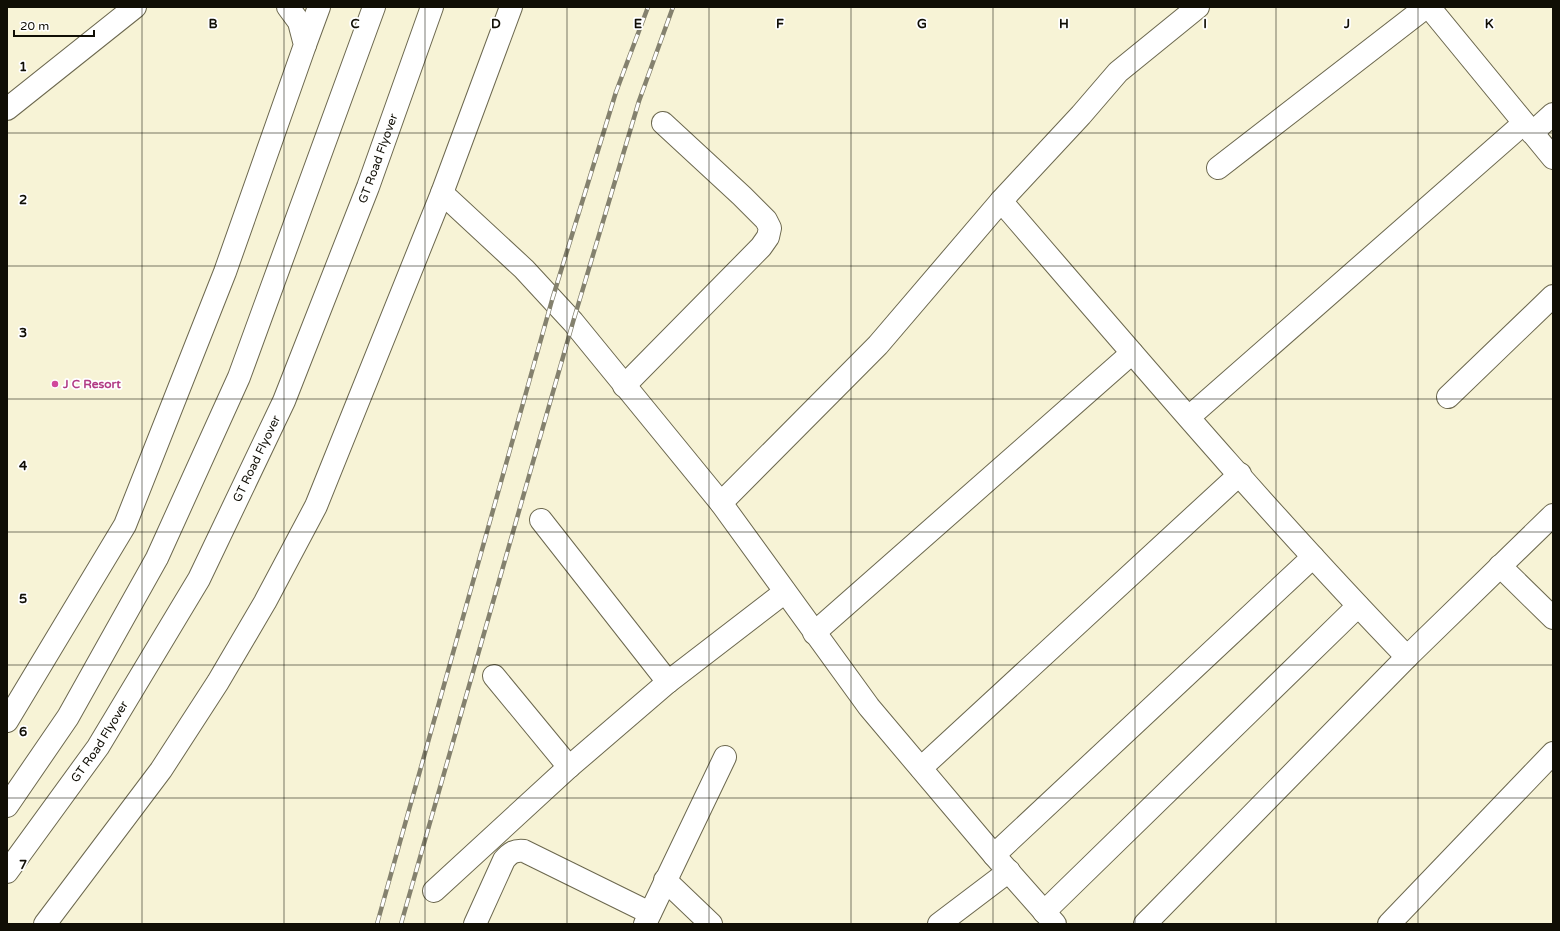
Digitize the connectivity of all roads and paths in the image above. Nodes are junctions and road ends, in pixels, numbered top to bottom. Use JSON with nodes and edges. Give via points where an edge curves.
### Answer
{"nodes":[{"id":1,"x":135,"y":7,"type":"edge"},
{"id":2,"x":288,"y":7,"type":"edge"},
{"id":3,"x":319,"y":7,"type":"edge"},
{"id":4,"x":374,"y":7,"type":"edge"},
{"id":5,"x":432,"y":7,"type":"edge"},
{"id":6,"x":511,"y":7,"type":"edge"},
{"id":7,"x":1198,"y":7,"type":"edge"},
{"id":8,"x":1436,"y":10,"type":"edge"},
{"id":9,"x":305,"y":45,"type":"junction"},
{"id":10,"x":7,"y":110,"type":"edge"},
{"id":11,"x":1553,"y":114,"type":"edge"},
{"id":12,"x":663,"y":123,"type":"dead end"},
{"id":13,"x":1528,"y":128,"type":"junction"},
{"id":14,"x":1553,"y":158,"type":"edge"},
{"id":15,"x":1218,"y":168,"type":"dead end"},
{"id":16,"x":442,"y":193,"type":"junction"},
{"id":17,"x":1001,"y":201,"type":"junction"},
{"id":18,"x":1553,"y":296,"type":"edge"},
{"id":19,"x":1132,"y":353,"type":"junction"},
{"id":20,"x":624,"y":386,"type":"junction"},
{"id":21,"x":1448,"y":397,"type":"dead end"},
{"id":22,"x":1189,"y":417,"type":"junction"},
{"id":23,"x":1240,"y":474,"type":"junction"},
{"id":24,"x":721,"y":503,"type":"junction"},
{"id":25,"x":1553,"y":515,"type":"edge"},
{"id":26,"x":541,"y":520,"type":"dead end"},
{"id":27,"x":1313,"y":556,"type":"junction"},
{"id":28,"x":1500,"y":566,"type":"junction"},
{"id":29,"x":786,"y":592,"type":"junction"},
{"id":30,"x":1358,"y":606,"type":"junction"},
{"id":31,"x":1553,"y":618,"type":"edge"},
{"id":32,"x":814,"y":633,"type":"junction"},
{"id":33,"x":1407,"y":658,"type":"junction"},
{"id":34,"x":494,"y":676,"type":"dead end"},
{"id":35,"x":668,"y":682,"type":"junction"},
{"id":36,"x":7,"y":721,"type":"edge"},
{"id":37,"x":1553,"y":753,"type":"edge"},
{"id":38,"x":725,"y":757,"type":"dead end"},
{"id":39,"x":569,"y":767,"type":"junction"},
{"id":40,"x":921,"y":768,"type":"junction"},
{"id":41,"x":7,"y":806,"type":"edge"},
{"id":42,"x":994,"y":855,"type":"junction"},
{"id":43,"x":1009,"y":871,"type":"junction"},
{"id":44,"x":7,"y":872,"type":"edge"},
{"id":45,"x":665,"y":880,"type":"junction"},
{"id":46,"x":434,"y":891,"type":"dead end"},
{"id":47,"x":648,"y":918,"type":"edge"},
{"id":48,"x":1049,"y":918,"type":"edge"},
{"id":49,"x":45,"y":924,"type":"edge"},
{"id":50,"x":475,"y":924,"type":"edge"},
{"id":51,"x":711,"y":924,"type":"edge"},
{"id":52,"x":939,"y":924,"type":"edge"},
{"id":53,"x":1145,"y":924,"type":"edge"},
{"id":54,"x":1389,"y":924,"type":"edge"}],
"edges":[{"from":1,"to":10,"type":"main road"},
{"from":2,"to":9,"type":"main road","via":[[299,22]]},
{"from":3,"to":9,"type":"main road"},
{"from":4,"to":41,"type":"main road","via":[[239,377],[157,558],[68,717]]},
{"from":5,"to":44,"type":"main road","name":"GT Road Flyover","via":[[368,187],[284,402],[199,579],[98,747]]},
{"from":6,"to":16,"type":"main road"},
{"from":7,"to":17,"type":"main road","via":[[1118,72]]},
{"from":8,"to":13,"type":"main road"},
{"from":8,"to":15,"type":"main road"},
{"from":9,"to":36,"type":"main road","via":[[225,272],[125,525]]},
{"from":11,"to":13,"type":"main road"},
{"from":12,"to":20,"type":"main road","via":[[742,196],[766,220],[770,228],[768,237],[761,247]]},
{"from":13,"to":14,"type":"main road"},
{"from":13,"to":22,"type":"main road"},
{"from":16,"to":20,"type":"main road","via":[[524,269],[573,322]]},
{"from":16,"to":49,"type":"main road","via":[[316,506],[265,602],[218,682],[161,770]]},
{"from":17,"to":19,"type":"main road"},
{"from":17,"to":24,"type":"main road","via":[[878,345]]},
{"from":18,"to":21,"type":"main road"},
{"from":19,"to":22,"type":"main road"},
{"from":19,"to":32,"type":"main road"},
{"from":20,"to":24,"type":"main road"},
{"from":22,"to":23,"type":"main road"},
{"from":23,"to":27,"type":"main road"},
{"from":23,"to":40,"type":"main road"},
{"from":24,"to":29,"type":"main road"},
{"from":25,"to":28,"type":"main road"},
{"from":26,"to":35,"type":"main road"},
{"from":27,"to":30,"type":"main road"},
{"from":27,"to":42,"type":"main road"},
{"from":28,"to":31,"type":"main road"},
{"from":28,"to":33,"type":"main road"},
{"from":29,"to":32,"type":"main road"},
{"from":29,"to":35,"type":"main road"},
{"from":30,"to":33,"type":"main road"},
{"from":30,"to":48,"type":"main road"},
{"from":32,"to":40,"type":"main road","via":[[869,707]]},
{"from":33,"to":53,"type":"main road"},
{"from":34,"to":39,"type":"main road"},
{"from":35,"to":39,"type":"main road"},
{"from":37,"to":54,"type":"main road"},
{"from":38,"to":45,"type":"main road"},
{"from":39,"to":46,"type":"main road"},
{"from":40,"to":42,"type":"main road"},
{"from":42,"to":43,"type":"main road"},
{"from":43,"to":48,"type":"main road"},
{"from":43,"to":52,"type":"main road"},
{"from":45,"to":47,"type":"main road"},
{"from":45,"to":51,"type":"main road"},
{"from":47,"to":50,"type":"main road","via":[[518,850],[510,853],[504,860]]}]}
